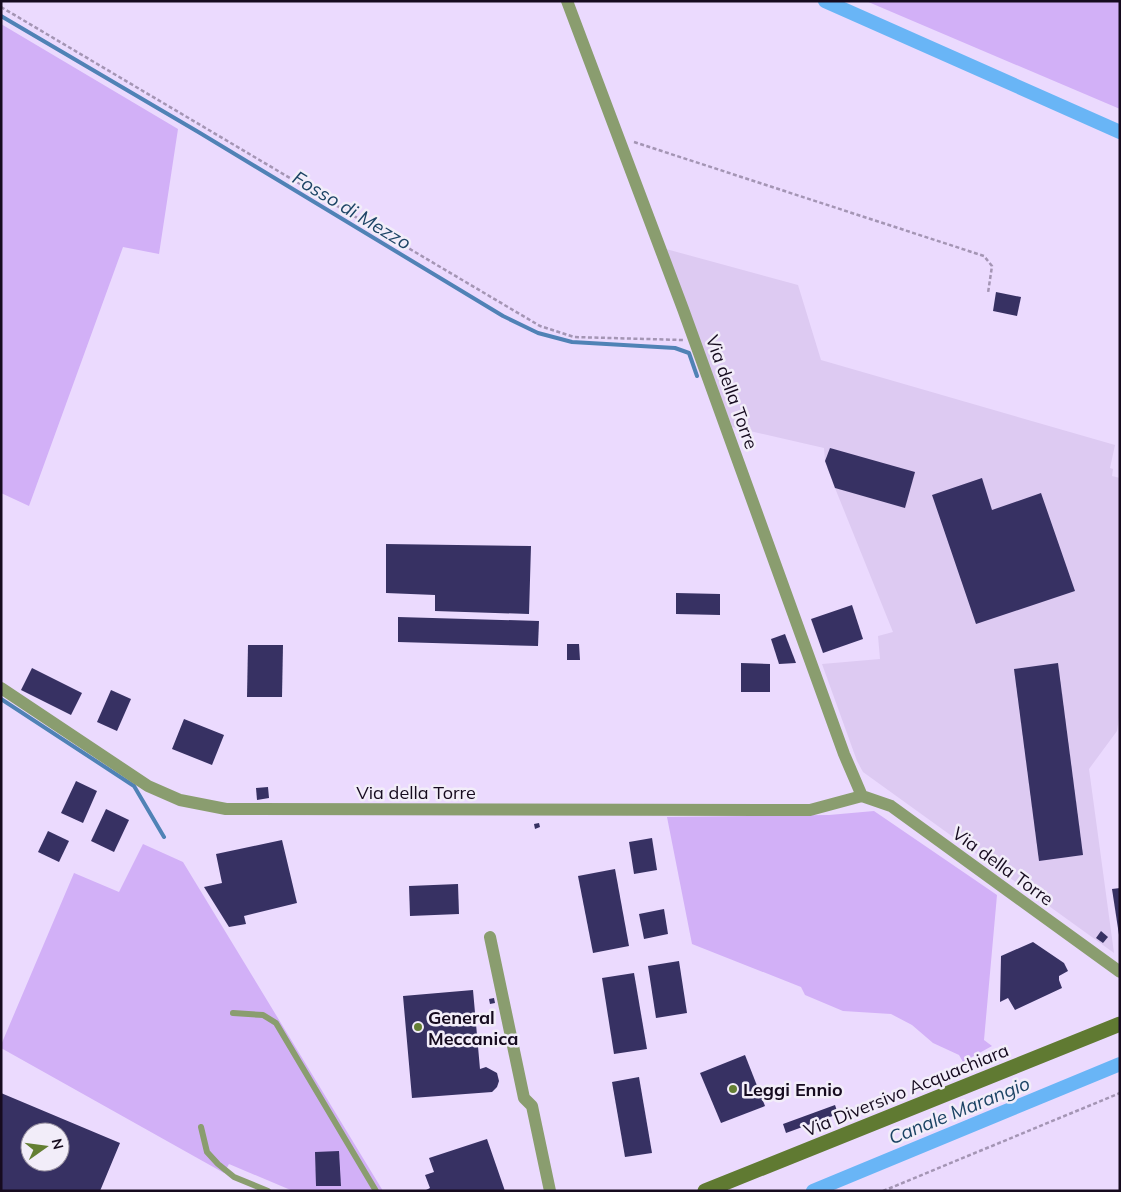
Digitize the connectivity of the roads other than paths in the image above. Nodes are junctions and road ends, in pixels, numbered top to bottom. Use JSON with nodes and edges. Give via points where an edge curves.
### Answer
{"nodes":[{"id":1,"x":567,"y":1,"type":"edge"},
{"id":2,"x":1,"y":688,"type":"edge"},
{"id":3,"x":862,"y":796,"type":"junction"},
{"id":4,"x":490,"y":937,"type":"dead end"},
{"id":5,"x":1120,"y":972,"type":"edge"},
{"id":6,"x":233,"y":1013,"type":"dead end"},
{"id":7,"x":1120,"y":1024,"type":"edge"},
{"id":8,"x":201,"y":1127,"type":"dead end"},
{"id":9,"x":268,"y":1191,"type":"edge"},
{"id":10,"x":376,"y":1191,"type":"edge"},
{"id":11,"x":550,"y":1191,"type":"edge"},
{"id":12,"x":705,"y":1191,"type":"edge"}],
"edges":[{"from":1,"to":3,"type":"street","name":"Via della Torre"},
{"from":2,"to":3,"type":"street","name":"Via della Torre","via":[[148,786],[180,800],[226,809],[810,810]]},
{"from":3,"to":5,"type":"street","name":"Via della Torre","via":[[891,806]]},
{"from":4,"to":11,"type":"street","via":[[524,1098],[532,1106]]},
{"from":6,"to":10,"type":"lane","via":[[263,1015],[276,1023]]},
{"from":7,"to":12,"type":"main road","name":"Via Diversivo Acquachiara"},
{"from":8,"to":9,"type":"lane","via":[[206,1152],[218,1164],[234,1177]]}]}
